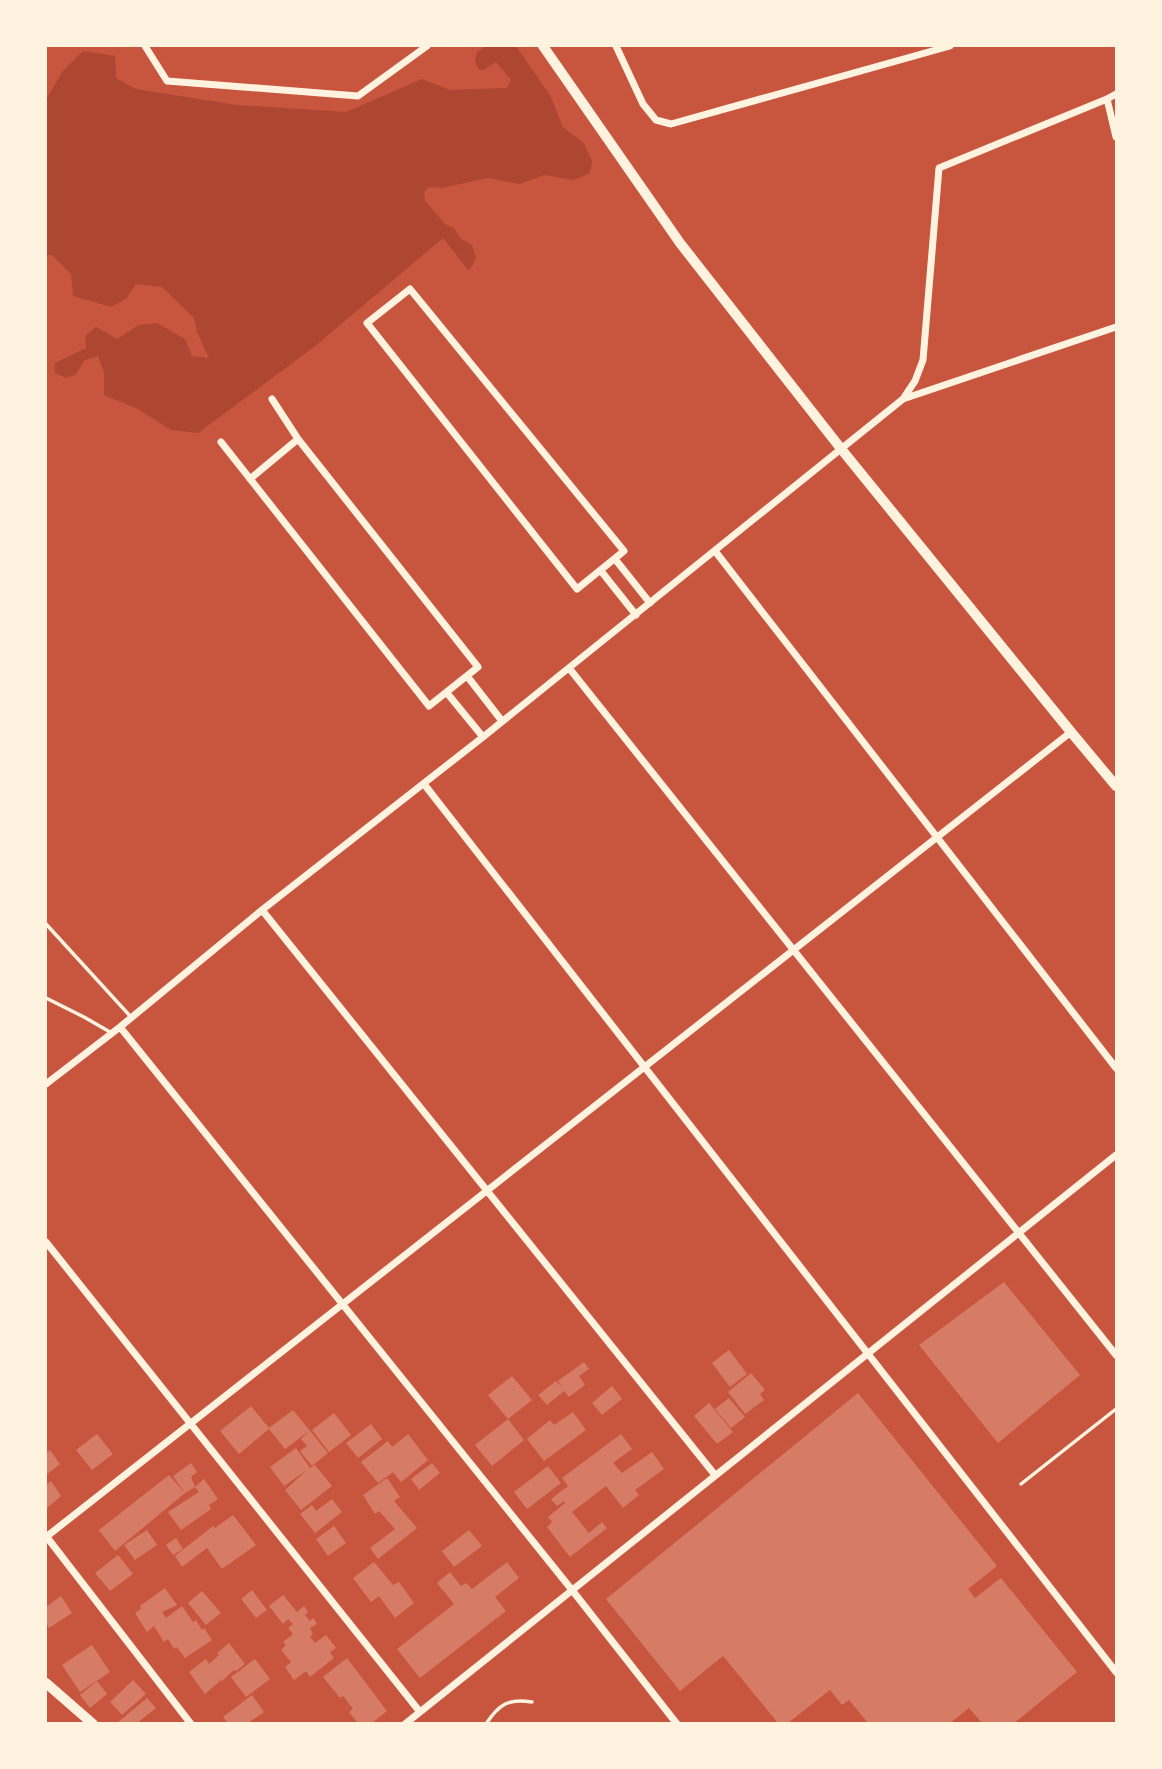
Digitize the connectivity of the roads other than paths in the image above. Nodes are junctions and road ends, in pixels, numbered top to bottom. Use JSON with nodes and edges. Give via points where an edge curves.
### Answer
{"nodes":[{"id":1,"x":145,"y":46,"type":"edge"},
{"id":2,"x":427,"y":46,"type":"edge"},
{"id":3,"x":543,"y":46,"type":"edge"},
{"id":4,"x":616,"y":46,"type":"edge"},
{"id":5,"x":950,"y":46,"type":"edge"},
{"id":6,"x":1116,"y":94,"type":"edge"},
{"id":7,"x":1107,"y":99,"type":"junction"},
{"id":8,"x":1116,"y":136,"type":"edge"},
{"id":9,"x":1116,"y":327,"type":"edge"},
{"id":10,"x":272,"y":399,"type":"dead end"},
{"id":11,"x":903,"y":399,"type":"junction"},
{"id":12,"x":298,"y":439,"type":"junction"},
{"id":13,"x":221,"y":442,"type":"dead end"},
{"id":14,"x":842,"y":450,"type":"junction"},
{"id":15,"x":250,"y":478,"type":"junction"},
{"id":16,"x":715,"y":551,"type":"junction"},
{"id":17,"x":615,"y":559,"type":"junction"},
{"id":18,"x":601,"y":571,"type":"junction"},
{"id":19,"x":650,"y":603,"type":"junction"},
{"id":20,"x":636,"y":615,"type":"junction"},
{"id":21,"x":569,"y":668,"type":"junction"},
{"id":22,"x":467,"y":676,"type":"junction"},
{"id":23,"x":447,"y":693,"type":"junction"},
{"id":24,"x":502,"y":721,"type":"junction"},
{"id":25,"x":1070,"y":732,"type":"junction"},
{"id":26,"x":483,"y":737,"type":"junction"},
{"id":27,"x":1112,"y":772,"type":"edge"},
{"id":28,"x":424,"y":783,"type":"junction"},
{"id":29,"x":1116,"y":786,"type":"edge"},
{"id":30,"x":936,"y":838,"type":"junction"},
{"id":31,"x":262,"y":910,"type":"junction"},
{"id":32,"x":46,"y":924,"type":"edge"},
{"id":33,"x":793,"y":950,"type":"junction"},
{"id":34,"x":46,"y":998,"type":"edge"},
{"id":35,"x":131,"y":1017,"type":"junction"},
{"id":36,"x":120,"y":1027,"type":"junction"},
{"id":37,"x":112,"y":1033,"type":"junction"},
{"id":38,"x":644,"y":1067,"type":"junction"},
{"id":39,"x":1116,"y":1069,"type":"edge"},
{"id":40,"x":46,"y":1084,"type":"edge"},
{"id":41,"x":1116,"y":1155,"type":"edge"},
{"id":42,"x":487,"y":1191,"type":"junction"},
{"id":43,"x":1018,"y":1232,"type":"junction"},
{"id":44,"x":46,"y":1242,"type":"edge"},
{"id":45,"x":342,"y":1305,"type":"junction"},
{"id":46,"x":867,"y":1353,"type":"junction"},
{"id":47,"x":1116,"y":1355,"type":"edge"},
{"id":48,"x":1116,"y":1409,"type":"edge"},
{"id":49,"x":190,"y":1424,"type":"junction"},
{"id":50,"x":715,"y":1475,"type":"junction"},
{"id":51,"x":1021,"y":1484,"type":"dead end"},
{"id":52,"x":46,"y":1537,"type":"edge"},
{"id":53,"x":572,"y":1590,"type":"junction"},
{"id":54,"x":1116,"y":1672,"type":"edge"},
{"id":55,"x":46,"y":1684,"type":"edge"},
{"id":56,"x":532,"y":1702,"type":"dead end"},
{"id":57,"x":420,"y":1712,"type":"junction"},
{"id":58,"x":93,"y":1724,"type":"edge"},
{"id":59,"x":191,"y":1724,"type":"edge"},
{"id":60,"x":405,"y":1724,"type":"edge"},
{"id":61,"x":486,"y":1724,"type":"edge"},
{"id":62,"x":677,"y":1724,"type":"edge"}],
"edges":[{"from":1,"to":2,"type":"street","via":[[167,81],[358,96]]},
{"from":3,"to":14,"type":"street","via":[[680,243]]},
{"from":4,"to":5,"type":"street","via":[[643,104],[656,120],[671,124]]},
{"from":6,"to":7,"type":"street"},
{"from":7,"to":8,"type":"street"},
{"from":7,"to":11,"type":"street","via":[[939,168],[923,360]]},
{"from":9,"to":11,"type":"street"},
{"from":10,"to":12,"type":"street"},
{"from":11,"to":14,"type":"street"},
{"from":12,"to":15,"type":"street"},
{"from":12,"to":22,"type":"street","via":[[478,667]]},
{"from":13,"to":15,"type":"street"},
{"from":14,"to":16,"type":"street"},
{"from":14,"to":25,"type":"street"},
{"from":15,"to":23,"type":"street","via":[[429,706]]},
{"from":16,"to":19,"type":"street"},
{"from":16,"to":30,"type":"street"},
{"from":17,"to":18,"type":"street"},
{"from":17,"to":18,"type":"street","via":[[624,551],[410,289],[367,323],[578,589]]},
{"from":17,"to":19,"type":"street"},
{"from":18,"to":20,"type":"street"},
{"from":19,"to":20,"type":"street"},
{"from":20,"to":21,"type":"street"},
{"from":21,"to":24,"type":"street"},
{"from":21,"to":33,"type":"street"},
{"from":22,"to":23,"type":"street"},
{"from":22,"to":24,"type":"street"},
{"from":23,"to":26,"type":"street"},
{"from":24,"to":26,"type":"street"},
{"from":25,"to":27,"type":"street"},
{"from":25,"to":30,"type":"street"},
{"from":26,"to":28,"type":"street"},
{"from":27,"to":29,"type":"street"},
{"from":28,"to":31,"type":"street"},
{"from":28,"to":38,"type":"street"},
{"from":30,"to":33,"type":"street"},
{"from":30,"to":39,"type":"street"},
{"from":31,"to":35,"type":"street"},
{"from":31,"to":42,"type":"street"},
{"from":32,"to":35,"type":"lane"},
{"from":33,"to":38,"type":"street"},
{"from":33,"to":43,"type":"street"},
{"from":34,"to":37,"type":"lane"},
{"from":35,"to":36,"type":"street"},
{"from":36,"to":37,"type":"street"},
{"from":36,"to":45,"type":"street"},
{"from":37,"to":40,"type":"street"},
{"from":38,"to":42,"type":"street"},
{"from":38,"to":46,"type":"street"},
{"from":41,"to":43,"type":"street"},
{"from":42,"to":45,"type":"street"},
{"from":42,"to":50,"type":"street"},
{"from":43,"to":46,"type":"street"},
{"from":43,"to":47,"type":"street"},
{"from":44,"to":49,"type":"street"},
{"from":45,"to":49,"type":"street"},
{"from":45,"to":53,"type":"street"},
{"from":46,"to":50,"type":"street"},
{"from":46,"to":54,"type":"street"},
{"from":48,"to":51,"type":"lane"},
{"from":49,"to":52,"type":"street"},
{"from":49,"to":57,"type":"street"},
{"from":50,"to":53,"type":"street"},
{"from":52,"to":59,"type":"street"},
{"from":53,"to":57,"type":"street"},
{"from":53,"to":62,"type":"street"},
{"from":55,"to":58,"type":"main road"},
{"from":56,"to":61,"type":"lane","via":[[504,1703]]},
{"from":57,"to":60,"type":"street"}]}
